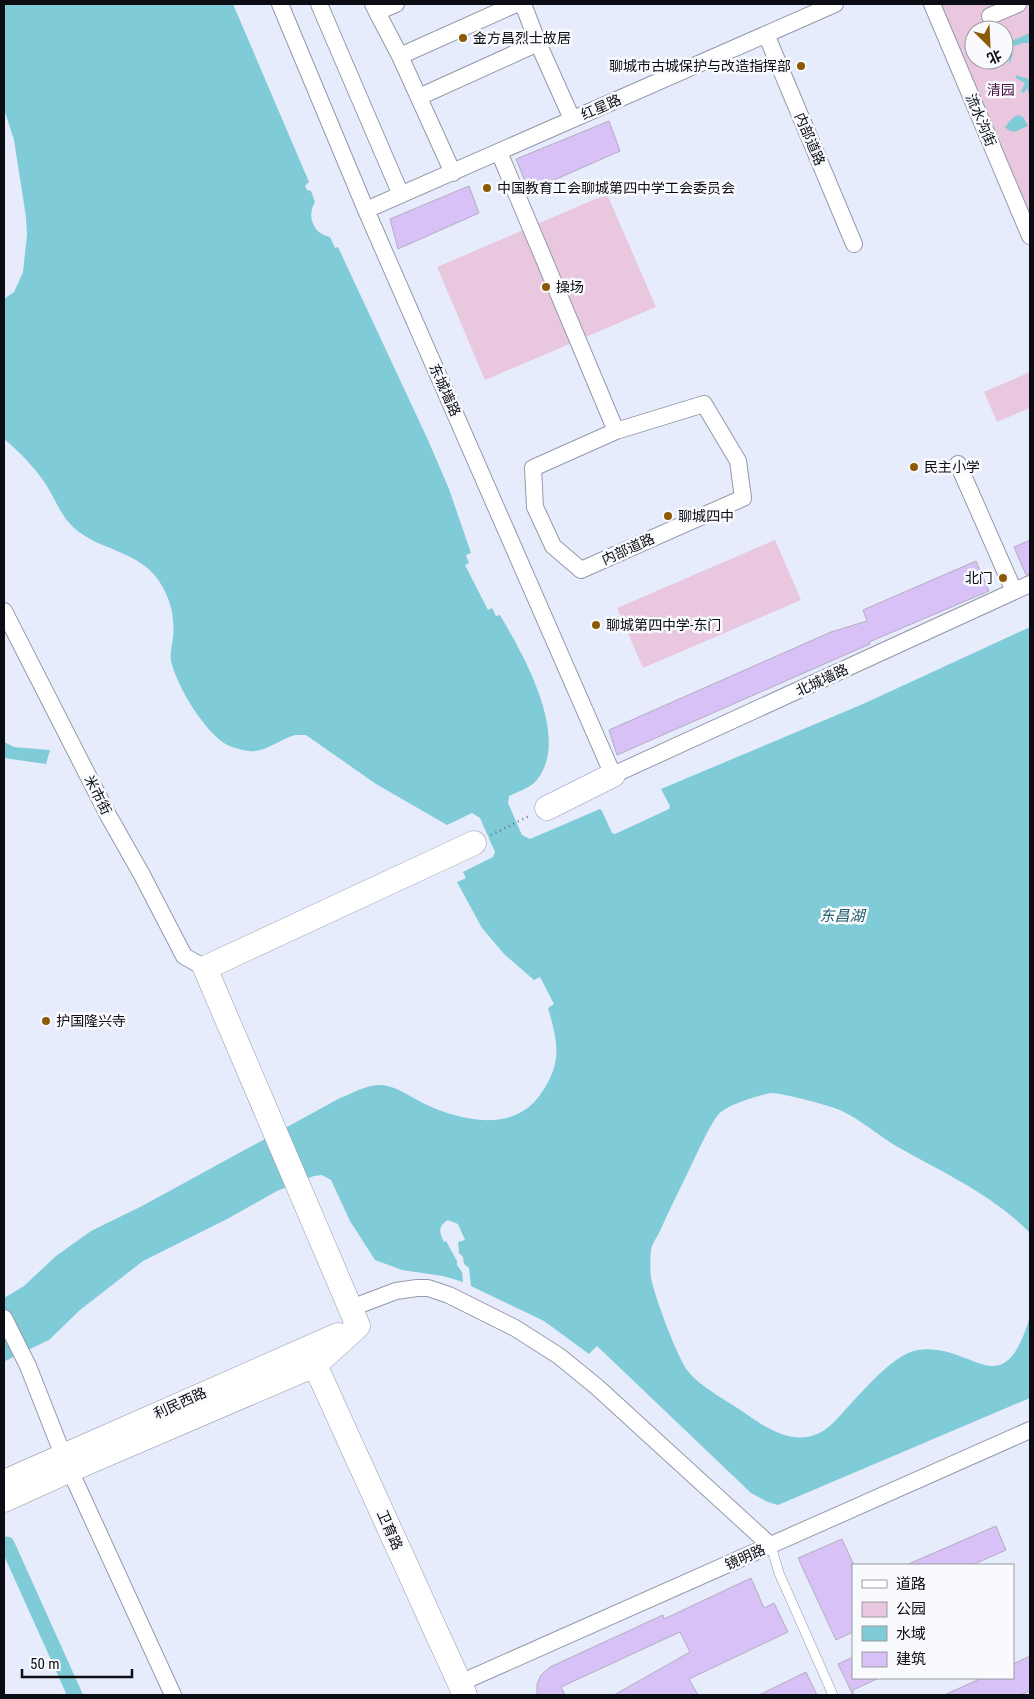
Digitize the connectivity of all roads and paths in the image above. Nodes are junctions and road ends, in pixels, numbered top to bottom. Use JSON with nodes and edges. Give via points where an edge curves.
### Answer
{"nodes":[{"id":1,"x":280,"y":4,"type":"edge"},
{"id":2,"x":319,"y":4,"type":"edge"},
{"id":3,"x":396,"y":4,"type":"edge"},
{"id":4,"x":516,"y":4,"type":"edge"},
{"id":5,"x":523,"y":4,"type":"edge"},
{"id":6,"x":835,"y":4,"type":"edge"},
{"id":7,"x":932,"y":4,"type":"edge"},
{"id":8,"x":1018,"y":4,"type":"edge"},
{"id":9,"x":375,"y":8,"type":"edge"},
{"id":10,"x":990,"y":16,"type":"dead end"},
{"id":11,"x":766,"y":34,"type":"junction"},
{"id":12,"x":538,"y":43,"type":"junction"},
{"id":13,"x":400,"y":56,"type":"junction"},
{"id":14,"x":418,"y":97,"type":"junction"},
{"id":15,"x":572,"y":119,"type":"junction"},
{"id":16,"x":499,"y":152,"type":"junction"},
{"id":17,"x":453,"y":173,"type":"junction"},
{"id":18,"x":400,"y":195,"type":"junction"},
{"id":19,"x":366,"y":210,"type":"junction"},
{"id":20,"x":1030,"y":236,"type":"edge"},
{"id":21,"x":854,"y":244,"type":"dead end"},
{"id":22,"x":616,"y":431,"type":"junction"},
{"id":23,"x":958,"y":464,"type":"dead end"},
{"id":24,"x":1030,"y":584,"type":"edge"},
{"id":25,"x":1014,"y":591,"type":"junction"},
{"id":26,"x":4,"y":610,"type":"edge"},
{"id":27,"x":613,"y":775,"type":"junction"},
{"id":28,"x":547,"y":808,"type":"joint"},
{"id":29,"x":474,"y":843,"type":"joint"},
{"id":30,"x":205,"y":968,"type":"junction"},
{"id":31,"x":354,"y":1317,"type":"junction"},
{"id":32,"x":4,"y":1318,"type":"edge"},
{"id":33,"x":308,"y":1368,"type":"junction"},
{"id":34,"x":1030,"y":1430,"type":"edge"},
{"id":35,"x":66,"y":1462,"type":"junction"},
{"id":36,"x":4,"y":1482,"type":"edge"},
{"id":37,"x":4,"y":1500,"type":"edge"},
{"id":38,"x":771,"y":1546,"type":"junction"},
{"id":39,"x":458,"y":1691,"type":"edge"},
{"id":40,"x":173,"y":1695,"type":"edge"},
{"id":41,"x":833,"y":1695,"type":"edge"}],
"edges":[{"from":1,"to":19,"type":"street","name":"东城墙路"},
{"from":2,"to":18,"type":"street"},
{"from":3,"to":9,"type":"street"},
{"from":4,"to":13,"type":"street"},
{"from":5,"to":12,"type":"street"},
{"from":6,"to":11,"type":"street","name":"红星路"},
{"from":7,"to":20,"type":"street","name":"流水沟街"},
{"from":8,"to":10,"type":"street"},
{"from":9,"to":13,"type":"street"},
{"from":11,"to":15,"type":"street","name":"红星路"},
{"from":11,"to":21,"type":"street","name":"内部道路"},
{"from":12,"to":14,"type":"street"},
{"from":12,"to":15,"type":"street"},
{"from":13,"to":14,"type":"street"},
{"from":14,"to":17,"type":"street"},
{"from":15,"to":16,"type":"street","name":"红星路"},
{"from":16,"to":17,"type":"street","name":"红星路"},
{"from":16,"to":22,"type":"street"},
{"from":17,"to":18,"type":"street","name":"红星路"},
{"from":18,"to":19,"type":"street","name":"红星路"},
{"from":19,"to":27,"type":"street","name":"东城墙路"},
{"from":22,"to":22,"type":"street","name":"内部道路","via":[[533,468],[535,507],[553,546],[581,570],[743,498],[738,461],[704,404]]},
{"from":23,"to":25,"type":"street"},
{"from":24,"to":25,"type":"street","name":"北城墙路"},
{"from":25,"to":27,"type":"street","name":"北城墙路"},
{"from":26,"to":30,"type":"street","name":"米市街","via":[[184,956]]},
{"from":27,"to":28,"type":"main road"},
{"from":28,"to":29,"type":"path"},
{"from":29,"to":30,"type":"main road"},
{"from":30,"to":31,"type":"main road"},
{"from":31,"to":33,"type":"main road","name":"利民西路"},
{"from":31,"to":35,"type":"main road","name":"利民西路"},
{"from":31,"to":38,"type":"street","via":[[396,1291],[428,1288],[450,1294],[515,1328],[559,1356],[597,1387]]},
{"from":32,"to":35,"type":"street","via":[[28,1366]]},
{"from":33,"to":35,"type":"main road","name":"利民西路"},
{"from":33,"to":39,"type":"main road","name":"卫育路"},
{"from":34,"to":38,"type":"street","name":"镜明路"},
{"from":35,"to":36,"type":"main road","name":"利民西路"},
{"from":35,"to":37,"type":"main road","name":"利民西路"},
{"from":35,"to":40,"type":"street"},
{"from":38,"to":39,"type":"street","name":"镜明路"},
{"from":38,"to":41,"type":"lane","via":[[779,1573]]}]}
